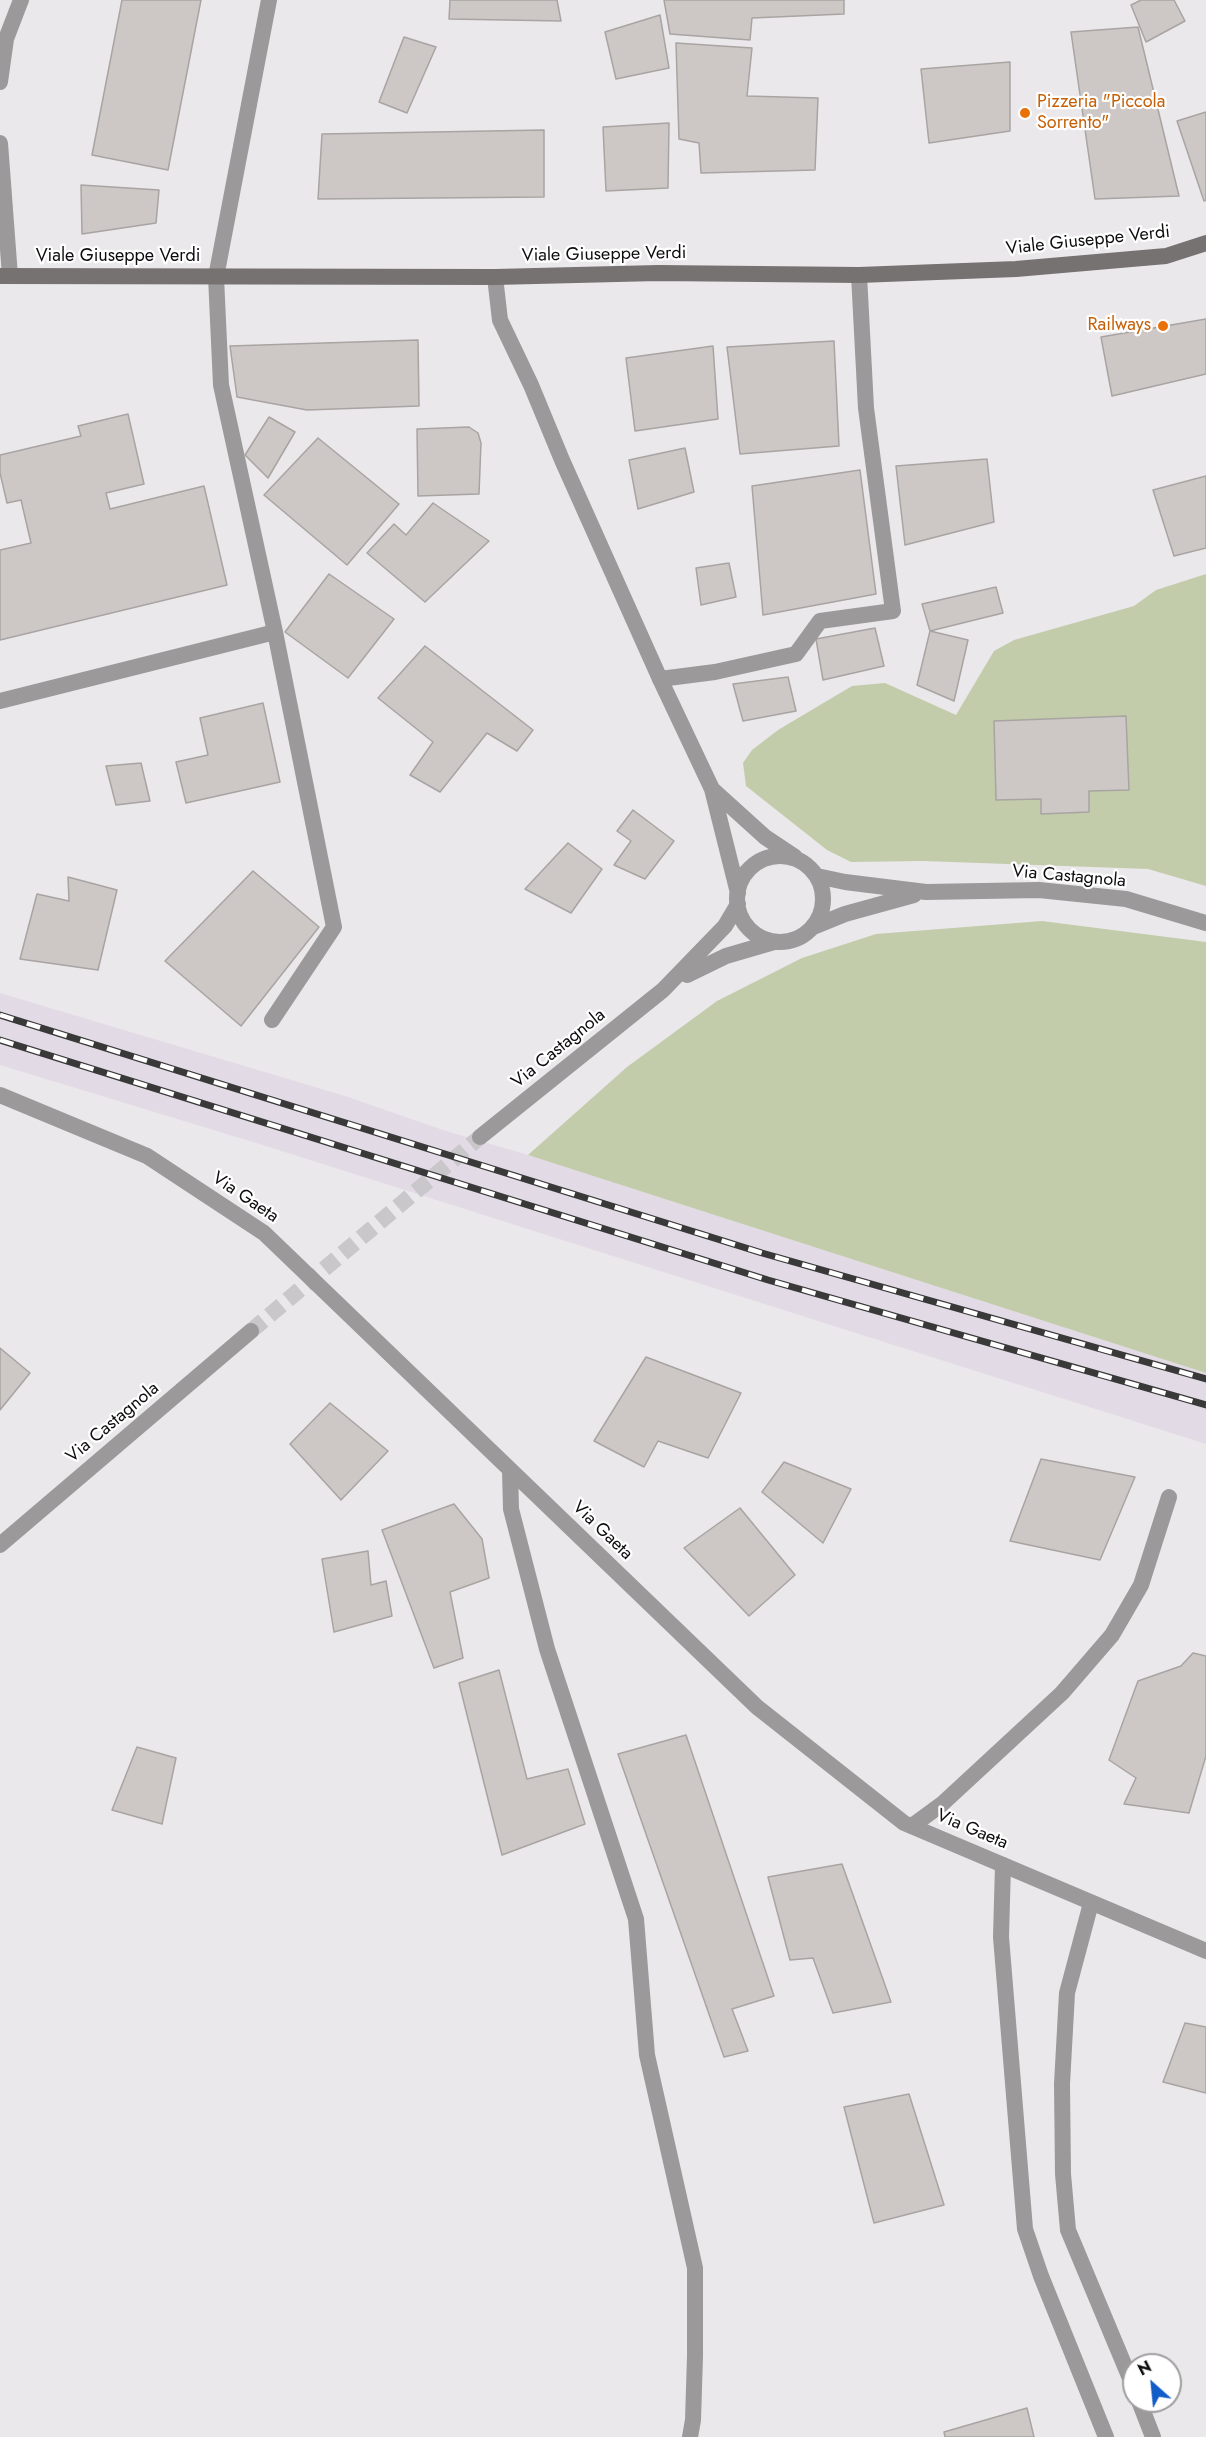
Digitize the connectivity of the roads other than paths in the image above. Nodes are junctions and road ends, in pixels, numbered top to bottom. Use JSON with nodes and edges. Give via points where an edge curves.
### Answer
{"nodes":[{"id":1,"x":21,"y":0,"type":"edge"},
{"id":2,"x":269,"y":0,"type":"edge"},
{"id":3,"x":0,"y":82,"type":"edge"},
{"id":4,"x":0,"y":143,"type":"edge"},
{"id":5,"x":1206,"y":243,"type":"edge"},
{"id":6,"x":859,"y":275,"type":"junction"},
{"id":7,"x":5,"y":276,"type":"edge"},
{"id":8,"x":216,"y":277,"type":"junction"},
{"id":9,"x":495,"y":277,"type":"junction"},
{"id":10,"x":274,"y":632,"type":"junction"},
{"id":11,"x":660,"y":679,"type":"junction"},
{"id":12,"x":0,"y":701,"type":"edge"},
{"id":13,"x":712,"y":789,"type":"junction"},
{"id":14,"x":796,"y":858,"type":"junction"},
{"id":15,"x":817,"y":876,"type":"junction"},
{"id":16,"x":926,"y":892,"type":"junction"},
{"id":17,"x":738,"y":899,"type":"junction"},
{"id":18,"x":1206,"y":923,"type":"edge"},
{"id":19,"x":813,"y":927,"type":"junction"},
{"id":20,"x":775,"y":942,"type":"junction"},
{"id":21,"x":663,"y":990,"type":"junction"},
{"id":22,"x":272,"y":1020,"type":"dead end"},
{"id":23,"x":0,"y":1095,"type":"edge"},
{"id":24,"x":480,"y":1137,"type":"tunnel mouth"},
{"id":25,"x":251,"y":1331,"type":"tunnel mouth"},
{"id":26,"x":510,"y":1470,"type":"junction"},
{"id":27,"x":1169,"y":1497,"type":"dead end"},
{"id":28,"x":0,"y":1545,"type":"edge"},
{"id":29,"x":912,"y":1826,"type":"junction"},
{"id":30,"x":1003,"y":1865,"type":"junction"},
{"id":31,"x":1091,"y":1903,"type":"junction"},
{"id":32,"x":1206,"y":1951,"type":"edge"},
{"id":33,"x":1122,"y":2359,"type":"edge"},
{"id":34,"x":1144,"y":2413,"type":"edge"},
{"id":35,"x":690,"y":2437,"type":"edge"},
{"id":36,"x":1106,"y":2437,"type":"edge"},
{"id":37,"x":1153,"y":2437,"type":"edge"}],
"edges":[{"from":1,"to":3,"type":"street","via":[[6,39]]},
{"from":2,"to":8,"type":"street"},
{"from":4,"to":7,"type":"street"},
{"from":5,"to":6,"type":"main road","name":"Viale Giuseppe Verdi","via":[[1166,256],[1016,269]]},
{"from":6,"to":9,"type":"main road","name":"Viale Giuseppe Verdi","via":[[658,273]]},
{"from":6,"to":11,"type":"street","via":[[866,408],[893,610],[820,621],[796,654],[715,672]]},
{"from":7,"to":8,"type":"main road","name":"Viale Giuseppe Verdi"},
{"from":8,"to":9,"type":"main road","name":"Viale Giuseppe Verdi"},
{"from":8,"to":10,"type":"street","via":[[221,385]]},
{"from":9,"to":11,"type":"street","via":[[500,320]]},
{"from":10,"to":12,"type":"street"},
{"from":10,"to":22,"type":"street","via":[[334,927]]},
{"from":11,"to":13,"type":"street"},
{"from":13,"to":14,"type":"street","via":[[765,837]]},
{"from":13,"to":17,"type":"street"},
{"from":14,"to":15,"type":"street"},
{"from":14,"to":17,"type":"street","via":[[783,855],[756,863],[745,873]]},
{"from":15,"to":16,"type":"street"},
{"from":15,"to":19,"type":"street","via":[[824,902]]},
{"from":16,"to":18,"type":"street","name":"Via Castagnola","via":[[1039,890],[1126,899]]},
{"from":16,"to":19,"type":"street","via":[[876,904]]},
{"from":17,"to":20,"type":"street","via":[[740,916],[748,928],[760,938]]},
{"from":17,"to":21,"type":"street","via":[[725,926]]},
{"from":19,"to":20,"type":"street","via":[[796,939]]},
{"from":20,"to":21,"type":"street","via":[[726,956]]},
{"from":21,"to":24,"type":"street","name":"Via Castagnola"},
{"from":23,"to":26,"type":"street","name":"Via Gaeta","via":[[147,1156],[264,1233]]},
{"from":25,"to":28,"type":"street","name":"Via Castagnola"},
{"from":26,"to":29,"type":"street","name":"Via Gaeta","via":[[757,1707]]},
{"from":26,"to":35,"type":"street","via":[[511,1509],[547,1649],[636,1919],[647,2055],[695,2268]]},
{"from":27,"to":29,"type":"street","via":[[1141,1585],[1112,1635],[1062,1693],[942,1804]]},
{"from":29,"to":30,"type":"street","name":"Via Gaeta"},
{"from":30,"to":31,"type":"street","name":"Via Gaeta"},
{"from":30,"to":36,"type":"street","via":[[1001,1937],[1025,2229]]},
{"from":31,"to":32,"type":"street","name":"Via Gaeta"},
{"from":31,"to":33,"type":"street","via":[[1067,1993],[1062,2084],[1067,2219]]},
{"from":34,"to":37,"type":"street"}]}
